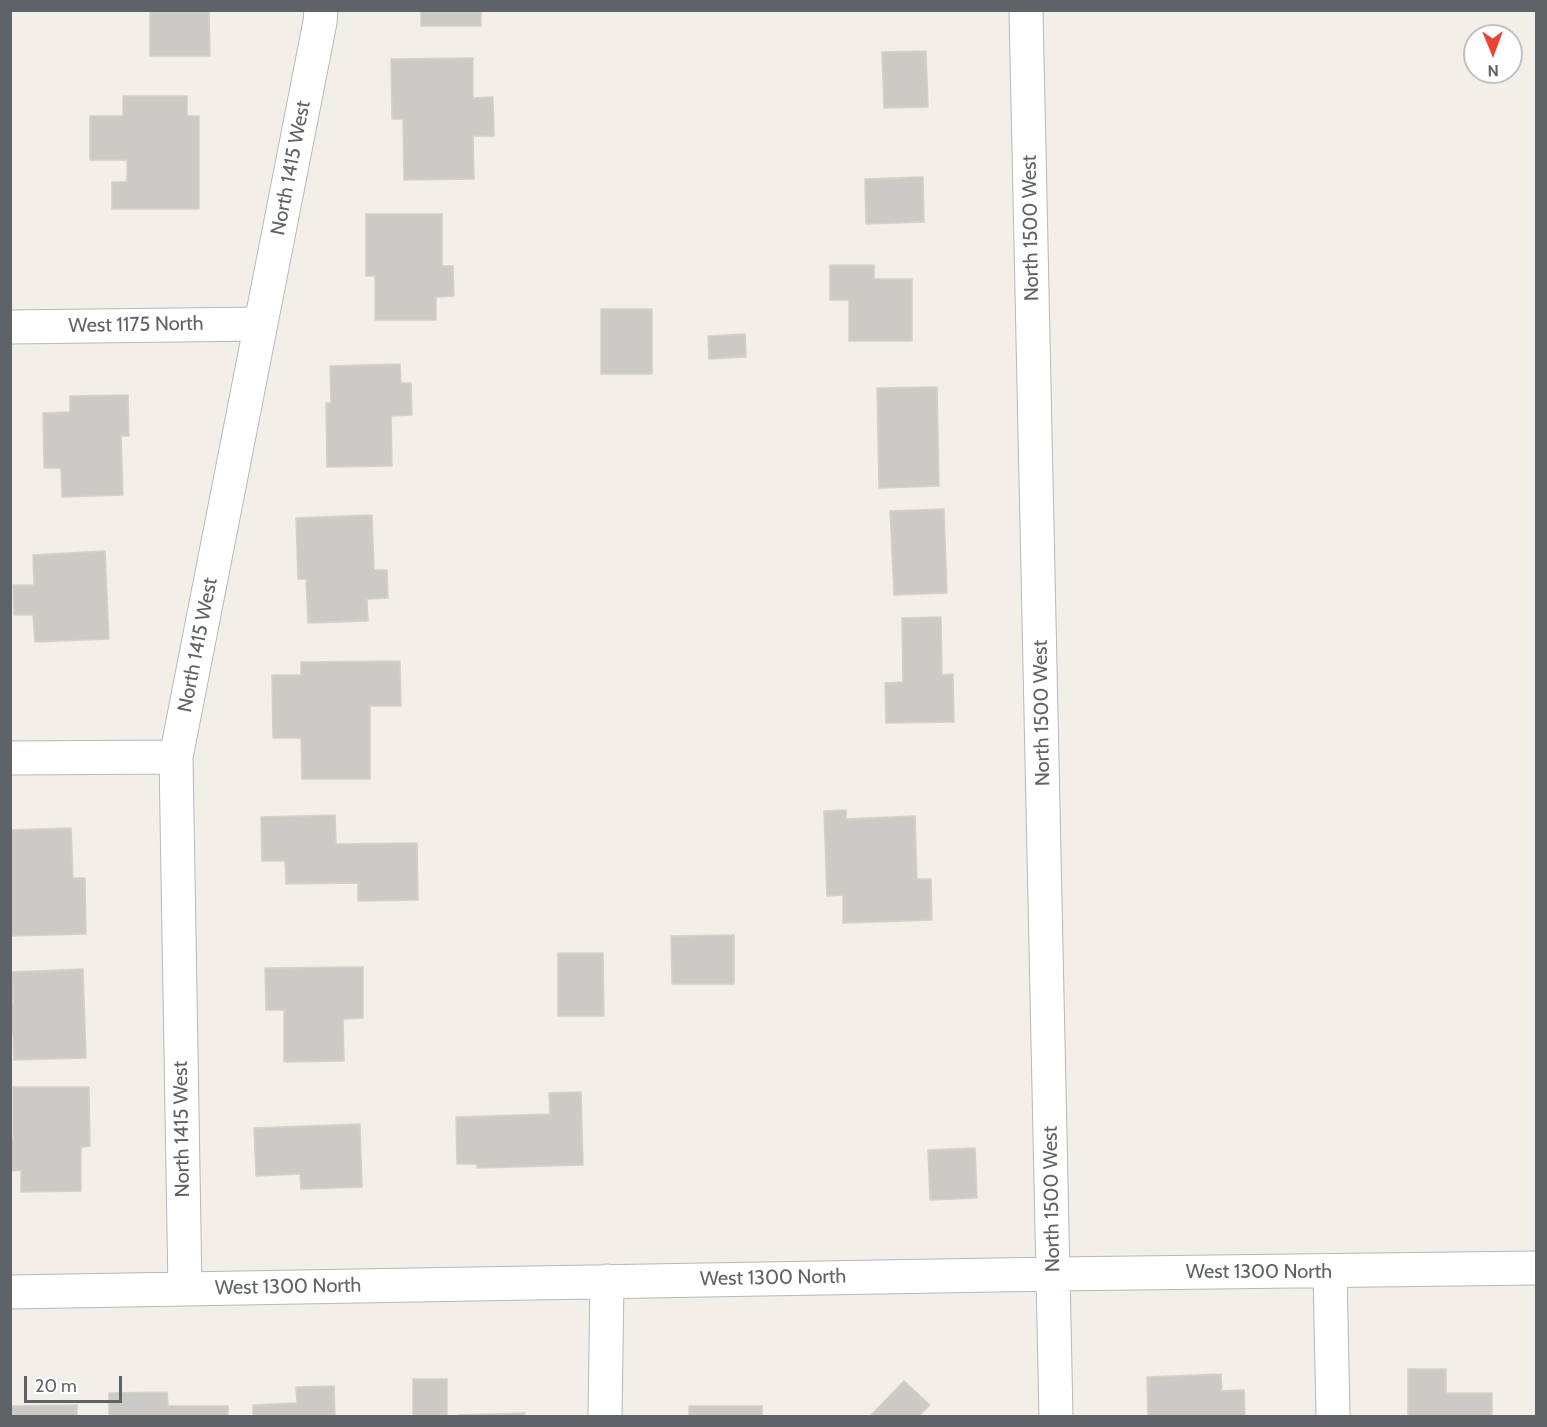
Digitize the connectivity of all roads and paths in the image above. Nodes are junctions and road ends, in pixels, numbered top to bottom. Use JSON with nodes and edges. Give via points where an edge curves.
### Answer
{"nodes":[{"id":1,"x":321,"y":10,"type":"edge"},
{"id":2,"x":1026,"y":10,"type":"edge"},
{"id":3,"x":261,"y":324,"type":"junction"},
{"id":4,"x":10,"y":327,"type":"edge"},
{"id":5,"x":176,"y":757,"type":"junction"},
{"id":6,"x":10,"y":758,"type":"edge"},
{"id":7,"x":1536,"y":1268,"type":"edge"},
{"id":8,"x":1330,"y":1271,"type":"junction"},
{"id":9,"x":1054,"y":1274,"type":"junction"},
{"id":10,"x":607,"y":1281,"type":"junction"},
{"id":11,"x":185,"y":1289,"type":"junction"},
{"id":12,"x":10,"y":1292,"type":"edge"},
{"id":13,"x":605,"y":1416,"type":"edge"},
{"id":14,"x":1056,"y":1416,"type":"edge"},
{"id":15,"x":1333,"y":1416,"type":"edge"}],
"edges":[{"from":1,"to":3,"type":"street","name":"North 1415 West"},
{"from":2,"to":9,"type":"street","name":"North 1500 West"},
{"from":3,"to":4,"type":"street","name":"West 1175 North"},
{"from":3,"to":5,"type":"street","name":"North 1415 West"},
{"from":5,"to":6,"type":"street"},
{"from":5,"to":11,"type":"street","name":"North 1415 West"},
{"from":7,"to":8,"type":"street","name":"West 1300 North"},
{"from":8,"to":9,"type":"street","name":"West 1300 North"},
{"from":8,"to":15,"type":"street"},
{"from":9,"to":10,"type":"street","name":"West 1300 North"},
{"from":9,"to":14,"type":"street","name":"North 1500 West"},
{"from":10,"to":11,"type":"street","name":"West 1300 North"},
{"from":10,"to":13,"type":"street"},
{"from":11,"to":12,"type":"street","name":"West 1300 North"}]}
